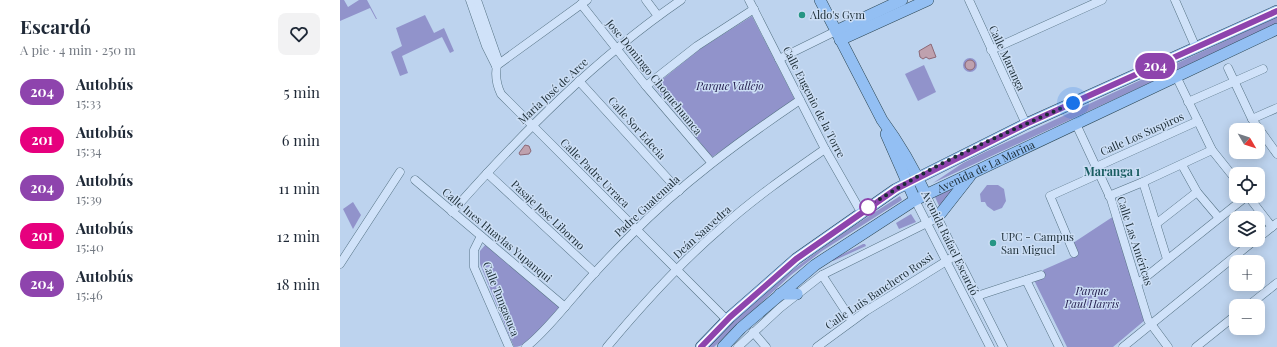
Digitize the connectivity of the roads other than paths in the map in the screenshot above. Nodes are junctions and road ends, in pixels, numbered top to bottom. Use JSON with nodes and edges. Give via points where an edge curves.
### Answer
{"nodes":[{"id":1,"x":470,"y":0,"type":"edge"},
{"id":2,"x":477,"y":0,"type":"edge"},
{"id":3,"x":646,"y":0,"type":"edge"},
{"id":4,"x":681,"y":0,"type":"edge"},
{"id":5,"x":749,"y":0,"type":"edge"},
{"id":6,"x":820,"y":0,"type":"edge"},
{"id":7,"x":902,"y":0,"type":"edge"},
{"id":8,"x":928,"y":0,"type":"edge"},
{"id":9,"x":969,"y":0,"type":"edge"},
{"id":10,"x":1102,"y":0,"type":"edge"},
{"id":11,"x":1175,"y":0,"type":"edge"},
{"id":12,"x":584,"y":2,"type":"edge"},
{"id":13,"x":754,"y":9,"type":"junction"},
{"id":14,"x":1277,"y":11,"type":"edge"},
{"id":15,"x":658,"y":16,"type":"junction"},
{"id":16,"x":1277,"y":29,"type":"edge"},
{"id":17,"x":838,"y":36,"type":"junction"},
{"id":18,"x":1196,"y":48,"type":"junction"},
{"id":19,"x":617,"y":49,"type":"junction"},
{"id":20,"x":992,"y":50,"type":"junction"},
{"id":21,"x":779,"y":59,"type":"junction"},
{"id":22,"x":496,"y":66,"type":"junction"},
{"id":23,"x":1228,"y":68,"type":"dead end"},
{"id":24,"x":1263,"y":69,"type":"dead end"},
{"id":25,"x":1176,"y":76,"type":"junction"},
{"id":26,"x":579,"y":81,"type":"junction"},
{"id":27,"x":1234,"y":82,"type":"junction"},
{"id":28,"x":646,"y":86,"type":"junction"},
{"id":29,"x":800,"y":100,"type":"junction"},
{"id":30,"x":1188,"y":102,"type":"junction"},
{"id":31,"x":1277,"y":108,"type":"edge"},
{"id":32,"x":1252,"y":119,"type":"junction"},
{"id":33,"x":882,"y":120,"type":"junction"},
{"id":34,"x":1198,"y":122,"type":"junction"},
{"id":35,"x":1026,"y":124,"type":"junction"},
{"id":36,"x":1076,"y":124,"type":"junction"},
{"id":37,"x":532,"y":126,"type":"junction"},
{"id":38,"x":825,"y":149,"type":"junction"},
{"id":39,"x":1212,"y":150,"type":"junction"},
{"id":40,"x":1277,"y":154,"type":"edge"},
{"id":41,"x":1003,"y":158,"type":"junction"},
{"id":42,"x":711,"y":162,"type":"junction"},
{"id":43,"x":1182,"y":165,"type":"junction"},
{"id":44,"x":1097,"y":171,"type":"junction"},
{"id":45,"x":1229,"y":171,"type":"edge"},
{"id":46,"x":400,"y":172,"type":"dead end"},
{"id":47,"x":487,"y":173,"type":"junction"},
{"id":48,"x":972,"y":173,"type":"junction"},
{"id":49,"x":918,"y":177,"type":"junction"},
{"id":50,"x":415,"y":180,"type":"dead end"},
{"id":51,"x":1143,"y":182,"type":"junction"},
{"id":52,"x":907,"y":183,"type":"junction"},
{"id":53,"x":964,"y":183,"type":"junction"},
{"id":54,"x":678,"y":190,"type":"junction"},
{"id":55,"x":1197,"y":192,"type":"junction"},
{"id":56,"x":926,"y":195,"type":"junction"},
{"id":57,"x":1109,"y":196,"type":"junction"},
{"id":58,"x":915,"y":200,"type":"junction"},
{"id":59,"x":1239,"y":203,"type":"edge"},
{"id":60,"x":1254,"y":203,"type":"edge"},
{"id":61,"x":452,"y":212,"type":"junction"},
{"id":62,"x":861,"y":212,"type":"junction"},
{"id":63,"x":937,"y":218,"type":"junction"},
{"id":64,"x":1219,"y":218,"type":"junction"},
{"id":65,"x":927,"y":224,"type":"junction"},
{"id":66,"x":1156,"y":224,"type":"junction"},
{"id":67,"x":1274,"y":225,"type":"edge"},
{"id":68,"x":636,"y":230,"type":"junction"},
{"id":69,"x":1265,"y":232,"type":"edge"},
{"id":70,"x":481,"y":236,"type":"junction"},
{"id":71,"x":1246,"y":247,"type":"edge"},
{"id":72,"x":1074,"y":253,"type":"dead end"},
{"id":73,"x":956,"y":255,"type":"junction"},
{"id":74,"x":946,"y":260,"type":"junction"},
{"id":75,"x":1167,"y":260,"type":"junction"},
{"id":76,"x":340,"y":264,"type":"edge"},
{"id":77,"x":676,"y":270,"type":"junction"},
{"id":78,"x":594,"y":273,"type":"junction"},
{"id":79,"x":822,"y":275,"type":"junction"},
{"id":80,"x":1042,"y":275,"type":"dead end"},
{"id":81,"x":1026,"y":280,"type":"junction"},
{"id":82,"x":1277,"y":282,"type":"edge"},
{"id":83,"x":1137,"y":284,"type":"junction"},
{"id":84,"x":780,"y":294,"type":"junction"},
{"id":85,"x":796,"y":294,"type":"junction"},
{"id":86,"x":976,"y":296,"type":"junction"},
{"id":87,"x":1256,"y":299,"type":"edge"},
{"id":88,"x":565,"y":307,"type":"junction"},
{"id":89,"x":727,"y":320,"type":"junction"},
{"id":90,"x":852,"y":321,"type":"junction"},
{"id":91,"x":1229,"y":321,"type":"edge"},
{"id":92,"x":1150,"y":324,"type":"junction"},
{"id":93,"x":753,"y":332,"type":"junction"},
{"id":94,"x":821,"y":346,"type":"edge"},
{"id":95,"x":509,"y":347,"type":"edge"},
{"id":96,"x":526,"y":347,"type":"edge"},
{"id":97,"x":607,"y":347,"type":"edge"},
{"id":98,"x":701,"y":347,"type":"edge"},
{"id":99,"x":723,"y":347,"type":"edge"},
{"id":100,"x":738,"y":347,"type":"edge"},
{"id":101,"x":766,"y":347,"type":"edge"},
{"id":102,"x":990,"y":347,"type":"edge"},
{"id":103,"x":1003,"y":347,"type":"edge"},
{"id":104,"x":1059,"y":347,"type":"edge"},
{"id":105,"x":1123,"y":347,"type":"edge"},
{"id":106,"x":1168,"y":347,"type":"edge"},
{"id":107,"x":1196,"y":347,"type":"edge"}],
"edges":[{"from":1,"to":22,"type":"street"},
{"from":2,"to":22,"type":"street","name":"Calle Padre Urraca","via":[[498,60]]},
{"from":3,"to":15,"type":"street"},
{"from":4,"to":15,"type":"street","name":"María José de Arce"},
{"from":5,"to":13,"type":"street","name":"Calle Eugenio de la Torre"},
{"from":6,"to":17,"type":"main road","name":"Avenida Rafael Escardó"},
{"from":7,"to":17,"type":"main road"},
{"from":8,"to":17,"type":"main road"},
{"from":9,"to":20,"type":"street","name":"Calle Maranga"},
{"from":10,"to":20,"type":"street"},
{"from":11,"to":18,"type":"street"},
{"from":12,"to":19,"type":"street","name":"Jose Domingo Choquehuanca"},
{"from":12,"to":22,"type":"street"},
{"from":13,"to":21,"type":"street","name":"Calle Eugenio de la Torre"},
{"from":13,"to":28,"type":"street","via":[[697,46]]},
{"from":14,"to":18,"type":"main road","name":"Avenida de La Marina"},
{"from":15,"to":19,"type":"street","name":"María José de Arce"},
{"from":16,"to":25,"type":"main road","name":"Avenida de La Marina"},
{"from":17,"to":21,"type":"street"},
{"from":17,"to":33,"type":"main road","name":"Avenida Rafael Escardó"},
{"from":18,"to":35,"type":"main road","name":"Avenida de La Marina"},
{"from":19,"to":26,"type":"street","name":"María José de Arce"},
{"from":19,"to":28,"type":"street","name":"Jose Domingo Choquehuanca"},
{"from":20,"to":35,"type":"street","name":"Calle Maranga"},
{"from":21,"to":29,"type":"street","name":"Calle Eugenio de la Torre"},
{"from":22,"to":37,"type":"street","name":"Calle Padre Urraca","via":[[501,94]]},
{"from":23,"to":27,"type":"street"},
{"from":24,"to":27,"type":"street"},
{"from":25,"to":30,"type":"street"},
{"from":25,"to":36,"type":"main road","name":"Avenida de La Marina"},
{"from":26,"to":37,"type":"street","name":"María José de Arce"},
{"from":26,"to":54,"type":"street","name":"Calle Sor Edecia"},
{"from":27,"to":30,"type":"street"},
{"from":27,"to":32,"type":"street"},
{"from":28,"to":42,"type":"street","name":"Jose Domingo Choquehuanca"},
{"from":29,"to":38,"type":"street","name":"Calle Eugenio de la Torre"},
{"from":29,"to":42,"type":"street","name":"Padre Guatemala"},
{"from":30,"to":34,"type":"street"},
{"from":31,"to":32,"type":"street"},
{"from":32,"to":40,"type":"street"},
{"from":33,"to":49,"type":"main road","name":"Avenida Rafael Escardó"},
{"from":33,"to":52,"type":"main road","name":"Avenida Rafael Escardó","via":[[886,136]]},
{"from":34,"to":39,"type":"street"},
{"from":34,"to":44,"type":"street","name":"Calle Los Suspiros"},
{"from":35,"to":49,"type":"main road","name":"Avenida de La Marina"},
{"from":36,"to":41,"type":"main road","name":"Avenida de La Marina"},
{"from":36,"to":44,"type":"street","name":"Calle Las Américas"},
{"from":37,"to":47,"type":"street","name":"María José de Arce"},
{"from":37,"to":68,"type":"street","name":"Calle Padre Urraca"},
{"from":38,"to":62,"type":"street","name":"Calle Eugenio de la Torre"},
{"from":38,"to":77,"type":"street","name":"Deán Saavedra","via":[[721,228]]},
{"from":39,"to":43,"type":"street"},
{"from":39,"to":45,"type":"street"},
{"from":41,"to":48,"type":"main road","name":"Avenida de La Marina"},
{"from":41,"to":53,"type":"main road","via":[[995,168]]},
{"from":42,"to":54,"type":"street","name":"Padre Guatemala"},
{"from":43,"to":51,"type":"street"},
{"from":43,"to":55,"type":"street"},
{"from":44,"to":57,"type":"street","name":"Calle Las Américas"},
{"from":44,"to":72,"type":"street","name":"Calle Los Suspiros","via":[[1050,196]]},
{"from":46,"to":76,"type":"street"},
{"from":47,"to":61,"type":"street","name":"María José de Arce"},
{"from":47,"to":78,"type":"street","name":"Pasaje Jose Liborno"},
{"from":48,"to":53,"type":"main road"},
{"from":48,"to":56,"type":"main road","name":"Avenida de La Marina"},
{"from":49,"to":52,"type":"main road","name":"Avenida de La Marina"},
{"from":49,"to":56,"type":"main road","name":"Avenida Rafael Escardó"},
{"from":50,"to":61,"type":"street","name":"Calle Ines Huaylas Yupanqui"},
{"from":51,"to":57,"type":"street"},
{"from":51,"to":66,"type":"street"},
{"from":52,"to":58,"type":"main road","name":"Avenida Rafael Escardó"},
{"from":52,"to":62,"type":"main road","name":"Avenida de La Marina"},
{"from":53,"to":63,"type":"main road"},
{"from":54,"to":68,"type":"street","name":"Padre Guatemala"},
{"from":55,"to":64,"type":"street"},
{"from":55,"to":66,"type":"street"},
{"from":56,"to":58,"type":"main road","name":"Avenida de La Marina"},
{"from":56,"to":63,"type":"street","name":"Avenida Rafael Escardó"},
{"from":57,"to":83,"type":"street","name":"Calle Las Américas"},
{"from":58,"to":65,"type":"street","name":"Avenida Rafael Escardó"},
{"from":58,"to":84,"type":"main road","name":"Avenida de La Marina","via":[[815,265]]},
{"from":59,"to":64,"type":"street"},
{"from":60,"to":67,"type":"street"},
{"from":61,"to":70,"type":"street","name":"Calle Ines Huaylas Yupanqui"},
{"from":62,"to":89,"type":"main road","name":"Avenida de La Marina","via":[[796,259]]},
{"from":63,"to":65,"type":"street"},
{"from":63,"to":73,"type":"street","name":"Avenida Rafael Escardó"},
{"from":64,"to":75,"type":"street"},
{"from":65,"to":74,"type":"street","name":"Avenida Rafael Escardó"},
{"from":65,"to":79,"type":"street"},
{"from":66,"to":75,"type":"street"},
{"from":67,"to":69,"type":"street"},
{"from":68,"to":77,"type":"street","name":"Calle Padre Urraca"},
{"from":68,"to":78,"type":"street","name":"Padre Guatemala"},
{"from":70,"to":88,"type":"street","name":"Calle Ines Huaylas Yupanqui"},
{"from":70,"to":95,"type":"street","name":"Calle Tungasuca","via":[[474,250],[474,267]]},
{"from":71,"to":92,"type":"street"},
{"from":73,"to":74,"type":"street","name":"Calle Luis Banchero Rossi"},
{"from":73,"to":86,"type":"street","name":"Avenida Rafael Escardó"},
{"from":74,"to":90,"type":"street","name":"Calle Luis Banchero Rossi"},
{"from":74,"to":102,"type":"street","name":"Avenida Rafael Escardó"},
{"from":75,"to":83,"type":"street"},
{"from":77,"to":89,"type":"street","name":"Calle Padre Urraca"},
{"from":77,"to":97,"type":"street","name":"Deán Saavedra"},
{"from":78,"to":88,"type":"street","name":"Padre Guatemala"},
{"from":79,"to":85,"type":"street"},
{"from":79,"to":90,"type":"street"},
{"from":80,"to":81,"type":"street"},
{"from":81,"to":86,"type":"street"},
{"from":81,"to":104,"type":"street"},
{"from":82,"to":87,"type":"street"},
{"from":83,"to":92,"type":"street","name":"Calle Las Américas"},
{"from":84,"to":85,"type":"main road"},
{"from":84,"to":99,"type":"main road","name":"Avenida de La Marina"},
{"from":85,"to":93,"type":"street"},
{"from":86,"to":103,"type":"street","name":"Avenida Rafael Escardó"},
{"from":88,"to":96,"type":"street","name":"Padre Guatemala","via":[[544,332]]},
{"from":89,"to":98,"type":"main road","name":"Avenida de La Marina"},
{"from":90,"to":94,"type":"street","name":"Calle Luis Banchero Rossi"},
{"from":91,"to":107,"type":"street"},
{"from":92,"to":105,"type":"street"},
{"from":92,"to":106,"type":"street"},
{"from":93,"to":100,"type":"street"},
{"from":93,"to":101,"type":"street"}]}
